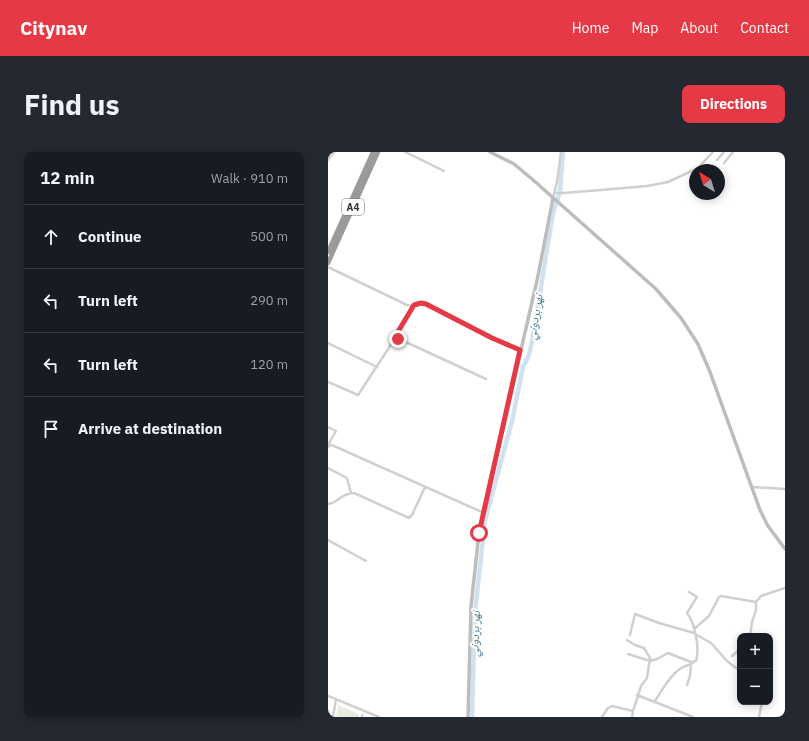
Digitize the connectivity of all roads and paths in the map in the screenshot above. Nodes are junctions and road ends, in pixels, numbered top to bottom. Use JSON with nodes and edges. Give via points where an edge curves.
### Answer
{"nodes":[{"id":1,"x":334,"y":152,"type":"edge"},
{"id":2,"x":373,"y":152,"type":"edge"},
{"id":3,"x":378,"y":152,"type":"edge"},
{"id":4,"x":405,"y":152,"type":"edge"},
{"id":5,"x":490,"y":152,"type":"edge"},
{"id":6,"x":561,"y":152,"type":"edge"},
{"id":7,"x":714,"y":152,"type":"edge"},
{"id":8,"x":724,"y":152,"type":"edge"},
{"id":9,"x":733,"y":152,"type":"edge"},
{"id":10,"x":328,"y":160,"type":"edge"},
{"id":11,"x":717,"y":160,"type":"dead end"},
{"id":12,"x":724,"y":163,"type":"dead end"},
{"id":13,"x":444,"y":171,"type":"dead end"},
{"id":14,"x":362,"y":183,"type":"junction"},
{"id":15,"x":557,"y":193,"type":"junction"},
{"id":16,"x":554,"y":199,"type":"junction"},
{"id":17,"x":328,"y":252,"type":"edge"},
{"id":18,"x":328,"y":263,"type":"edge"},
{"id":19,"x":328,"y":266,"type":"edge"},
{"id":20,"x":414,"y":305,"type":"junction"},
{"id":21,"x":396,"y":337,"type":"junction"},
{"id":22,"x":328,"y":343,"type":"edge"},
{"id":23,"x":520,"y":350,"type":"junction"},
{"id":24,"x":377,"y":367,"type":"junction"},
{"id":25,"x":486,"y":379,"type":"dead end"},
{"id":26,"x":328,"y":382,"type":"edge"},
{"id":27,"x":328,"y":427,"type":"edge"},
{"id":28,"x":328,"y":446,"type":"edge"},
{"id":29,"x":328,"y":468,"type":"edge"},
{"id":30,"x":751,"y":486,"type":"junction"},
{"id":31,"x":425,"y":487,"type":"junction"},
{"id":32,"x":785,"y":489,"type":"edge"},
{"id":33,"x":351,"y":493,"type":"junction"},
{"id":34,"x":328,"y":504,"type":"edge"},
{"id":35,"x":484,"y":513,"type":"junction"},
{"id":36,"x":328,"y":540,"type":"edge"},
{"id":37,"x":785,"y":549,"type":"edge"},
{"id":38,"x":366,"y":560,"type":"dead end"},
{"id":39,"x":785,"y":588,"type":"edge"},
{"id":40,"x":689,"y":592,"type":"dead end"},
{"id":41,"x":756,"y":602,"type":"junction"},
{"id":42,"x":695,"y":632,"type":"junction"},
{"id":43,"x":750,"y":633,"type":"edge"},
{"id":44,"x":630,"y":635,"type":"dead end"},
{"id":45,"x":627,"y":640,"type":"dead end"},
{"id":46,"x":737,"y":651,"type":"edge"},
{"id":47,"x":628,"y":654,"type":"dead end"},
{"id":48,"x":732,"y":656,"type":"dead end"},
{"id":49,"x":650,"y":661,"type":"junction"},
{"id":50,"x":692,"y":663,"type":"junction"},
{"id":51,"x":737,"y":669,"type":"edge"},
{"id":52,"x":687,"y":685,"type":"dead end"},
{"id":53,"x":637,"y":695,"type":"junction"},
{"id":54,"x":328,"y":696,"type":"edge"},
{"id":55,"x":336,"y":699,"type":"junction"},
{"id":56,"x":654,"y":702,"type":"junction"},
{"id":57,"x":761,"y":705,"type":"edge"},
{"id":58,"x":633,"y":711,"type":"junction"},
{"id":59,"x":333,"y":717,"type":"edge"},
{"id":60,"x":379,"y":717,"type":"edge"},
{"id":61,"x":468,"y":717,"type":"edge"},
{"id":62,"x":603,"y":717,"type":"edge"},
{"id":63,"x":632,"y":717,"type":"edge"},
{"id":64,"x":693,"y":717,"type":"edge"},
{"id":65,"x":759,"y":717,"type":"edge"}],
"edges":[{"from":1,"to":10,"type":"street"},
{"from":2,"to":14,"type":"highway","number":"A4"},
{"from":3,"to":14,"type":"highway","number":"A4"},
{"from":4,"to":13,"type":"street"},
{"from":5,"to":16,"type":"street","via":[[518,168]]},
{"from":6,"to":15,"type":"street"},
{"from":7,"to":15,"type":"street","via":[[698,168],[668,182]]},
{"from":8,"to":11,"type":"street"},
{"from":9,"to":12,"type":"street"},
{"from":14,"to":17,"type":"highway","number":"A4"},
{"from":14,"to":18,"type":"highway","number":"A4"},
{"from":15,"to":16,"type":"street"},
{"from":16,"to":23,"type":"street"},
{"from":16,"to":30,"type":"street","via":[[656,288],[688,327],[710,372]]},
{"from":19,"to":20,"type":"street","via":[[407,305]]},
{"from":20,"to":21,"type":"street"},
{"from":20,"to":23,"type":"street","via":[[426,304]]},
{"from":21,"to":24,"type":"street"},
{"from":21,"to":25,"type":"street"},
{"from":22,"to":24,"type":"street"},
{"from":23,"to":35,"type":"street"},
{"from":24,"to":26,"type":"street","via":[[358,395]]},
{"from":27,"to":28,"type":"street","via":[[336,431]]},
{"from":28,"to":31,"type":"street","via":[[334,446]]},
{"from":29,"to":33,"type":"street","via":[[347,478]]},
{"from":30,"to":32,"type":"street"},
{"from":30,"to":37,"type":"street","via":[[768,526]]},
{"from":31,"to":33,"type":"street","via":[[409,518]]},
{"from":31,"to":35,"type":"street"},
{"from":33,"to":34,"type":"street"},
{"from":35,"to":61,"type":"street","via":[[479,533],[471,606]]},
{"from":36,"to":38,"type":"street"},
{"from":39,"to":41,"type":"street","via":[[761,596]]},
{"from":40,"to":42,"type":"street","via":[[697,597],[687,611]]},
{"from":41,"to":42,"type":"street","via":[[721,596]]},
{"from":41,"to":43,"type":"street"},
{"from":42,"to":44,"type":"street","via":[[659,624],[635,614]]},
{"from":42,"to":50,"type":"street","via":[[698,658]]},
{"from":42,"to":51,"type":"street","via":[[711,643],[728,663]]},
{"from":45,"to":49,"type":"street","via":[[644,648]]},
{"from":46,"to":48,"type":"street"},
{"from":47,"to":49,"type":"street"},
{"from":49,"to":50,"type":"street","via":[[668,652]]},
{"from":49,"to":53,"type":"street","via":[[647,678]]},
{"from":50,"to":52,"type":"street"},
{"from":50,"to":56,"type":"street","via":[[676,672]]},
{"from":53,"to":56,"type":"street"},
{"from":53,"to":58,"type":"street"},
{"from":54,"to":55,"type":"street"},
{"from":55,"to":59,"type":"street"},
{"from":55,"to":60,"type":"street"},
{"from":56,"to":64,"type":"street"},
{"from":57,"to":65,"type":"street"},
{"from":58,"to":62,"type":"street","via":[[612,706]]},
{"from":58,"to":63,"type":"street"}]}
